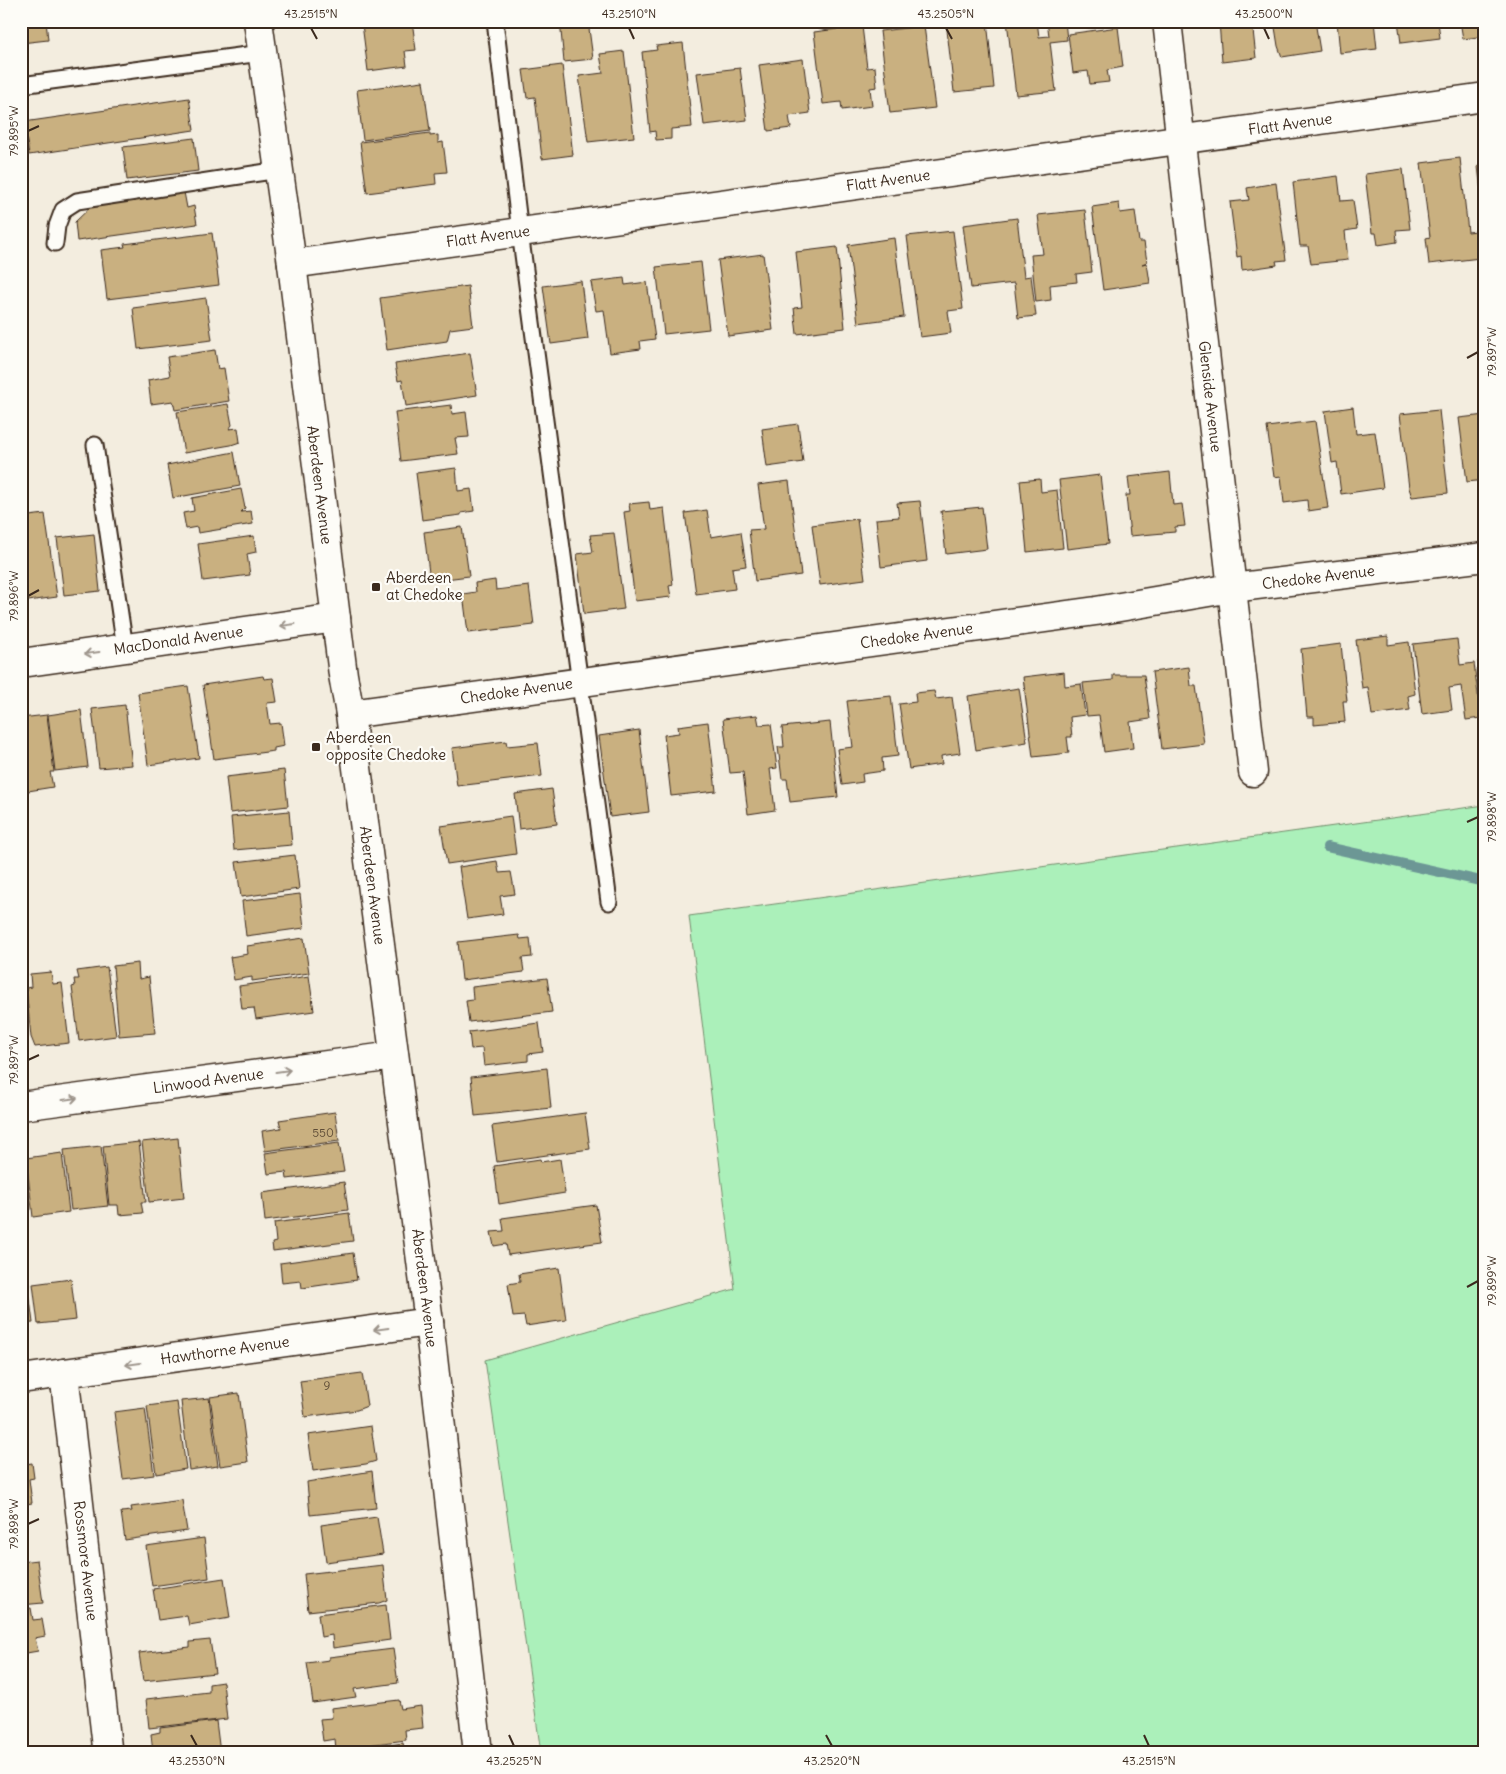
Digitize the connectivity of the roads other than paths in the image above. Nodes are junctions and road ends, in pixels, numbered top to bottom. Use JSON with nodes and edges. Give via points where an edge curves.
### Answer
{"nodes":[{"id":1,"x":258,"y":21,"type":"edge"},
{"id":2,"x":495,"y":21,"type":"edge"},
{"id":3,"x":1167,"y":21,"type":"edge"},
{"id":4,"x":262,"y":53,"type":"junction"},
{"id":5,"x":21,"y":85,"type":"edge"},
{"id":6,"x":1485,"y":96,"type":"edge"},
{"id":7,"x":1181,"y":140,"type":"junction"},
{"id":8,"x":279,"y":170,"type":"junction"},
{"id":9,"x":520,"y":232,"type":"junction"},
{"id":10,"x":56,"y":243,"type":"dead end"},
{"id":11,"x":292,"y":264,"type":"junction"},
{"id":12,"x":95,"y":445,"type":"dead end"},
{"id":13,"x":1485,"y":557,"type":"edge"},
{"id":14,"x":1232,"y":588,"type":"junction"},
{"id":15,"x":336,"y":618,"type":"junction"},
{"id":16,"x":125,"y":648,"type":"junction"},
{"id":17,"x":21,"y":663,"type":"edge"},
{"id":18,"x":578,"y":682,"type":"junction"},
{"id":19,"x":350,"y":714,"type":"junction"},
{"id":20,"x":1254,"y":772,"type":"dead end"},
{"id":21,"x":609,"y":902,"type":"dead end"},
{"id":22,"x":394,"y":1056,"type":"junction"},
{"id":23,"x":21,"y":1106,"type":"edge"},
{"id":24,"x":429,"y":1322,"type":"junction"},
{"id":25,"x":64,"y":1373,"type":"junction"},
{"id":26,"x":21,"y":1379,"type":"edge"},
{"id":27,"x":107,"y":1747,"type":"dead end"},
{"id":28,"x":478,"y":1753,"type":"edge"}],
"edges":[{"from":1,"to":4,"type":"street","name":"Aberdeen Avenue"},
{"from":2,"to":9,"type":"lane"},
{"from":3,"to":7,"type":"street","name":"Glenside Avenue"},
{"from":4,"to":5,"type":"lane"},
{"from":4,"to":8,"type":"street","name":"Aberdeen Avenue"},
{"from":6,"to":7,"type":"street","name":"Flatt Avenue"},
{"from":7,"to":9,"type":"street","name":"Flatt Avenue"},
{"from":7,"to":14,"type":"street","name":"Glenside Avenue"},
{"from":8,"to":10,"type":"lane","via":[[77,200],[63,210],[56,226]]},
{"from":8,"to":11,"type":"street","name":"Aberdeen Avenue"},
{"from":9,"to":11,"type":"street","name":"Flatt Avenue"},
{"from":9,"to":18,"type":"lane"},
{"from":11,"to":15,"type":"street","name":"Aberdeen Avenue"},
{"from":12,"to":16,"type":"lane"},
{"from":13,"to":14,"type":"street","name":"Chedoke Avenue"},
{"from":14,"to":18,"type":"street","name":"Chedoke Avenue"},
{"from":14,"to":20,"type":"street","name":"Glenside Avenue"},
{"from":15,"to":16,"type":"street","name":"MacDonald Avenue","one_way":true},
{"from":15,"to":19,"type":"street","name":"Aberdeen Avenue"},
{"from":16,"to":17,"type":"street","name":"MacDonald Avenue","one_way":true},
{"from":18,"to":19,"type":"street","name":"Chedoke Avenue"},
{"from":18,"to":21,"type":"lane"},
{"from":19,"to":22,"type":"street","name":"Aberdeen Avenue"},
{"from":23,"to":22,"type":"street","name":"Linwood Avenue","one_way":true},
{"from":22,"to":24,"type":"street","name":"Aberdeen Avenue"},
{"from":24,"to":25,"type":"street","name":"Hawthorne Avenue","one_way":true},
{"from":24,"to":28,"type":"street","name":"Aberdeen Avenue"},
{"from":25,"to":26,"type":"street","name":"Hawthorne Avenue"},
{"from":25,"to":27,"type":"street","name":"Rossmore Avenue"}]}
